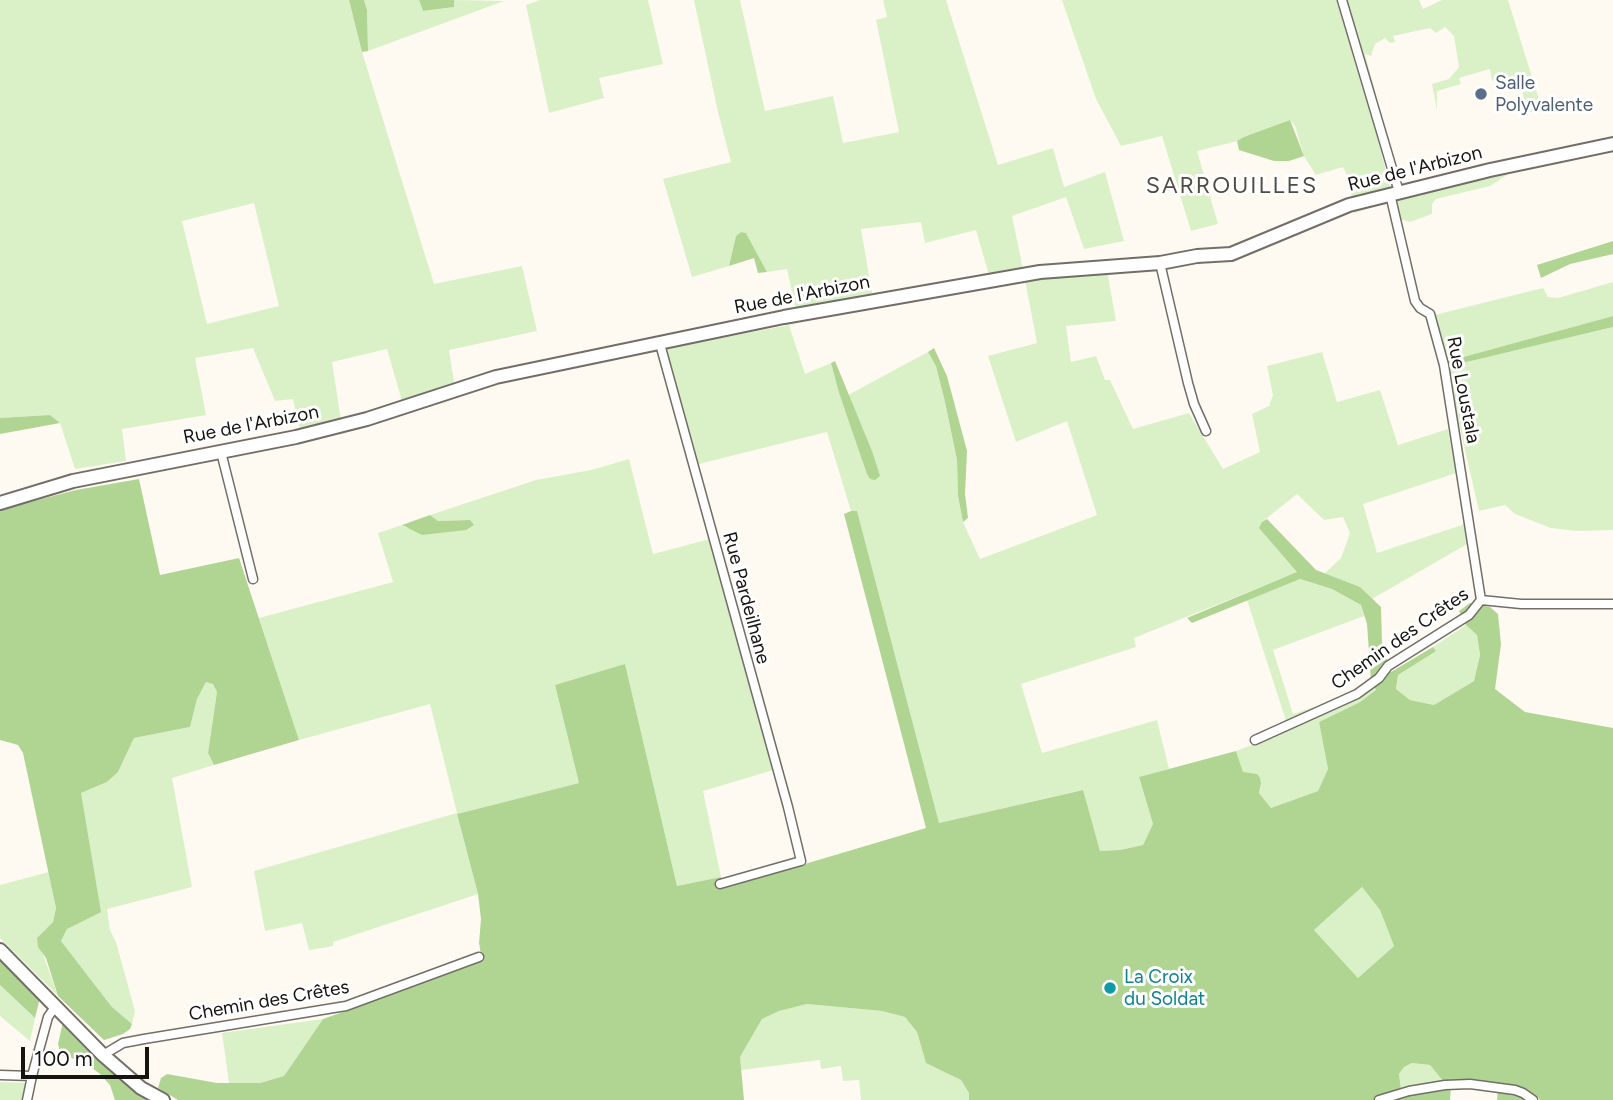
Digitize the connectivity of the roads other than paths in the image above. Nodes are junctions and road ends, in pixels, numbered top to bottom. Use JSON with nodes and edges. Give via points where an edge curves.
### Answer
{"nodes":[{"id":1,"x":1342,"y":0,"type":"edge"},
{"id":2,"x":1613,"y":144,"type":"edge"},
{"id":3,"x":1394,"y":193,"type":"junction"},
{"id":4,"x":1160,"y":263,"type":"junction"},
{"id":5,"x":660,"y":344,"type":"junction"},
{"id":6,"x":1206,"y":431,"type":"dead end"},
{"id":7,"x":221,"y":452,"type":"junction"},
{"id":8,"x":0,"y":503,"type":"edge"},
{"id":9,"x":253,"y":579,"type":"dead end"},
{"id":10,"x":1482,"y":600,"type":"junction"},
{"id":11,"x":1613,"y":604,"type":"edge"},
{"id":12,"x":1255,"y":740,"type":"dead end"},
{"id":13,"x":720,"y":884,"type":"dead end"},
{"id":14,"x":0,"y":950,"type":"edge"},
{"id":15,"x":478,"y":957,"type":"dead end"},
{"id":16,"x":55,"y":1007,"type":"junction"},
{"id":17,"x":103,"y":1055,"type":"junction"},
{"id":18,"x":0,"y":1075,"type":"edge"},
{"id":19,"x":32,"y":1076,"type":"junction"},
{"id":20,"x":27,"y":1100,"type":"edge"},
{"id":21,"x":163,"y":1100,"type":"edge"},
{"id":22,"x":1379,"y":1100,"type":"edge"},
{"id":23,"x":1533,"y":1100,"type":"edge"}],
"edges":[{"from":1,"to":3,"type":"street","name":"Rue Loustala"},
{"from":2,"to":3,"type":"street","name":"Rue de l'Arbizon"},
{"from":3,"to":4,"type":"street","name":"Rue de l'Arbizon","via":[[1333,210],[1231,254]]},
{"from":3,"to":10,"type":"street","name":"Rue Loustala","via":[[1415,301],[1430,314],[1444,365]]},
{"from":4,"to":5,"type":"street","name":"Rue de l'Arbizon","via":[[1040,272],[817,310]]},
{"from":4,"to":6,"type":"street","via":[[1194,404]]},
{"from":5,"to":7,"type":"street","name":"Rue de l'Arbizon","via":[[496,377],[367,419]]},
{"from":5,"to":13,"type":"street","name":"Rue Pardeilhane","via":[[801,861]]},
{"from":7,"to":8,"type":"street","name":"Rue de l'Arbizon","via":[[73,481]]},
{"from":7,"to":9,"type":"street"},
{"from":10,"to":11,"type":"street","name":"Chemin des Crêtes"},
{"from":10,"to":12,"type":"street","name":"Chemin des Crêtes","via":[[1469,615],[1388,666],[1357,694]]},
{"from":14,"to":16,"type":"street"},
{"from":15,"to":17,"type":"street","name":"Chemin des Crêtes","via":[[346,1006],[144,1038],[122,1043]]},
{"from":16,"to":17,"type":"street"},
{"from":16,"to":19,"type":"street"},
{"from":17,"to":21,"type":"street"},
{"from":18,"to":19,"type":"street"},
{"from":19,"to":20,"type":"street"},
{"from":22,"to":23,"type":"street","via":[[1421,1089],[1470,1084],[1515,1090]]}]}
